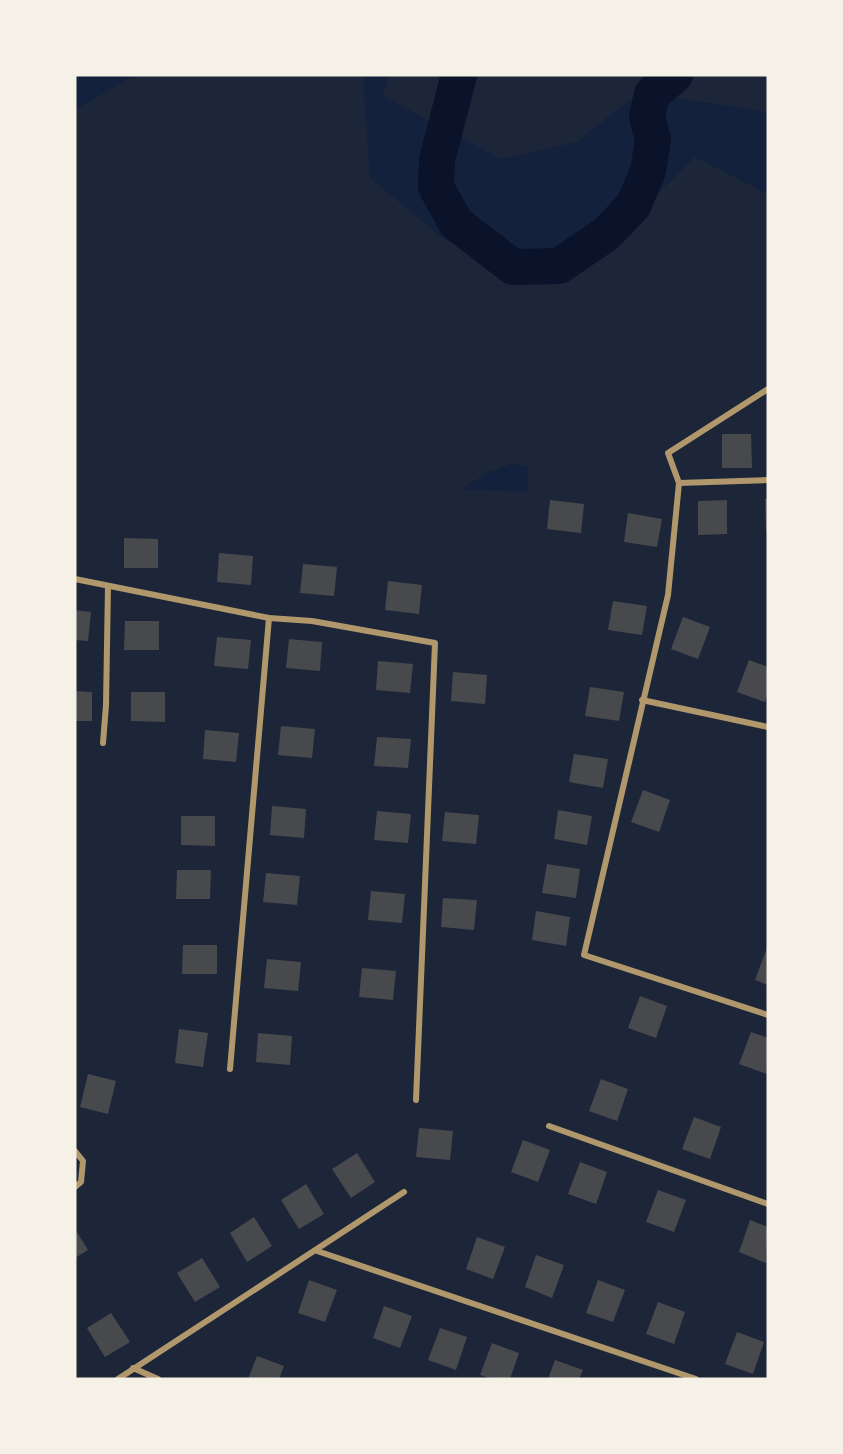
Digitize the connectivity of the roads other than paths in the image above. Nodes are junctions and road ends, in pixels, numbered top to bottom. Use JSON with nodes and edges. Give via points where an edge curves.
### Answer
{"nodes":[{"id":1,"x":768,"y":389,"type":"edge"},
{"id":2,"x":768,"y":480,"type":"edge"},
{"id":3,"x":679,"y":483,"type":"junction"},
{"id":4,"x":75,"y":579,"type":"edge"},
{"id":5,"x":108,"y":586,"type":"junction"},
{"id":6,"x":269,"y":618,"type":"junction"},
{"id":7,"x":642,"y":700,"type":"junction"},
{"id":8,"x":768,"y":727,"type":"edge"},
{"id":9,"x":103,"y":743,"type":"dead end"},
{"id":10,"x":768,"y":1015,"type":"edge"},
{"id":11,"x":230,"y":1069,"type":"dead end"},
{"id":12,"x":416,"y":1100,"type":"dead end"},
{"id":13,"x":549,"y":1126,"type":"dead end"},
{"id":14,"x":75,"y":1151,"type":"edge"},
{"id":15,"x":75,"y":1187,"type":"edge"},
{"id":16,"x":404,"y":1192,"type":"dead end"},
{"id":17,"x":768,"y":1204,"type":"edge"},
{"id":18,"x":317,"y":1251,"type":"junction"},
{"id":19,"x":133,"y":1368,"type":"junction"},
{"id":20,"x":118,"y":1379,"type":"edge"},
{"id":21,"x":158,"y":1379,"type":"edge"},
{"id":22,"x":696,"y":1379,"type":"edge"}],
"edges":[{"from":1,"to":3,"type":"street","via":[[668,453]]},
{"from":2,"to":3,"type":"street"},
{"from":3,"to":7,"type":"street","via":[[668,595]]},
{"from":4,"to":5,"type":"street"},
{"from":5,"to":6,"type":"street"},
{"from":5,"to":9,"type":"street"},
{"from":6,"to":11,"type":"street"},
{"from":6,"to":12,"type":"street","via":[[312,621],[435,643]]},
{"from":7,"to":8,"type":"street"},
{"from":7,"to":10,"type":"street","via":[[584,955]]},
{"from":13,"to":17,"type":"street"},
{"from":14,"to":15,"type":"street","via":[[83,1161],[81,1182]]},
{"from":16,"to":18,"type":"street"},
{"from":18,"to":19,"type":"street"},
{"from":18,"to":22,"type":"street"},
{"from":19,"to":20,"type":"street"},
{"from":19,"to":21,"type":"street"}]}
